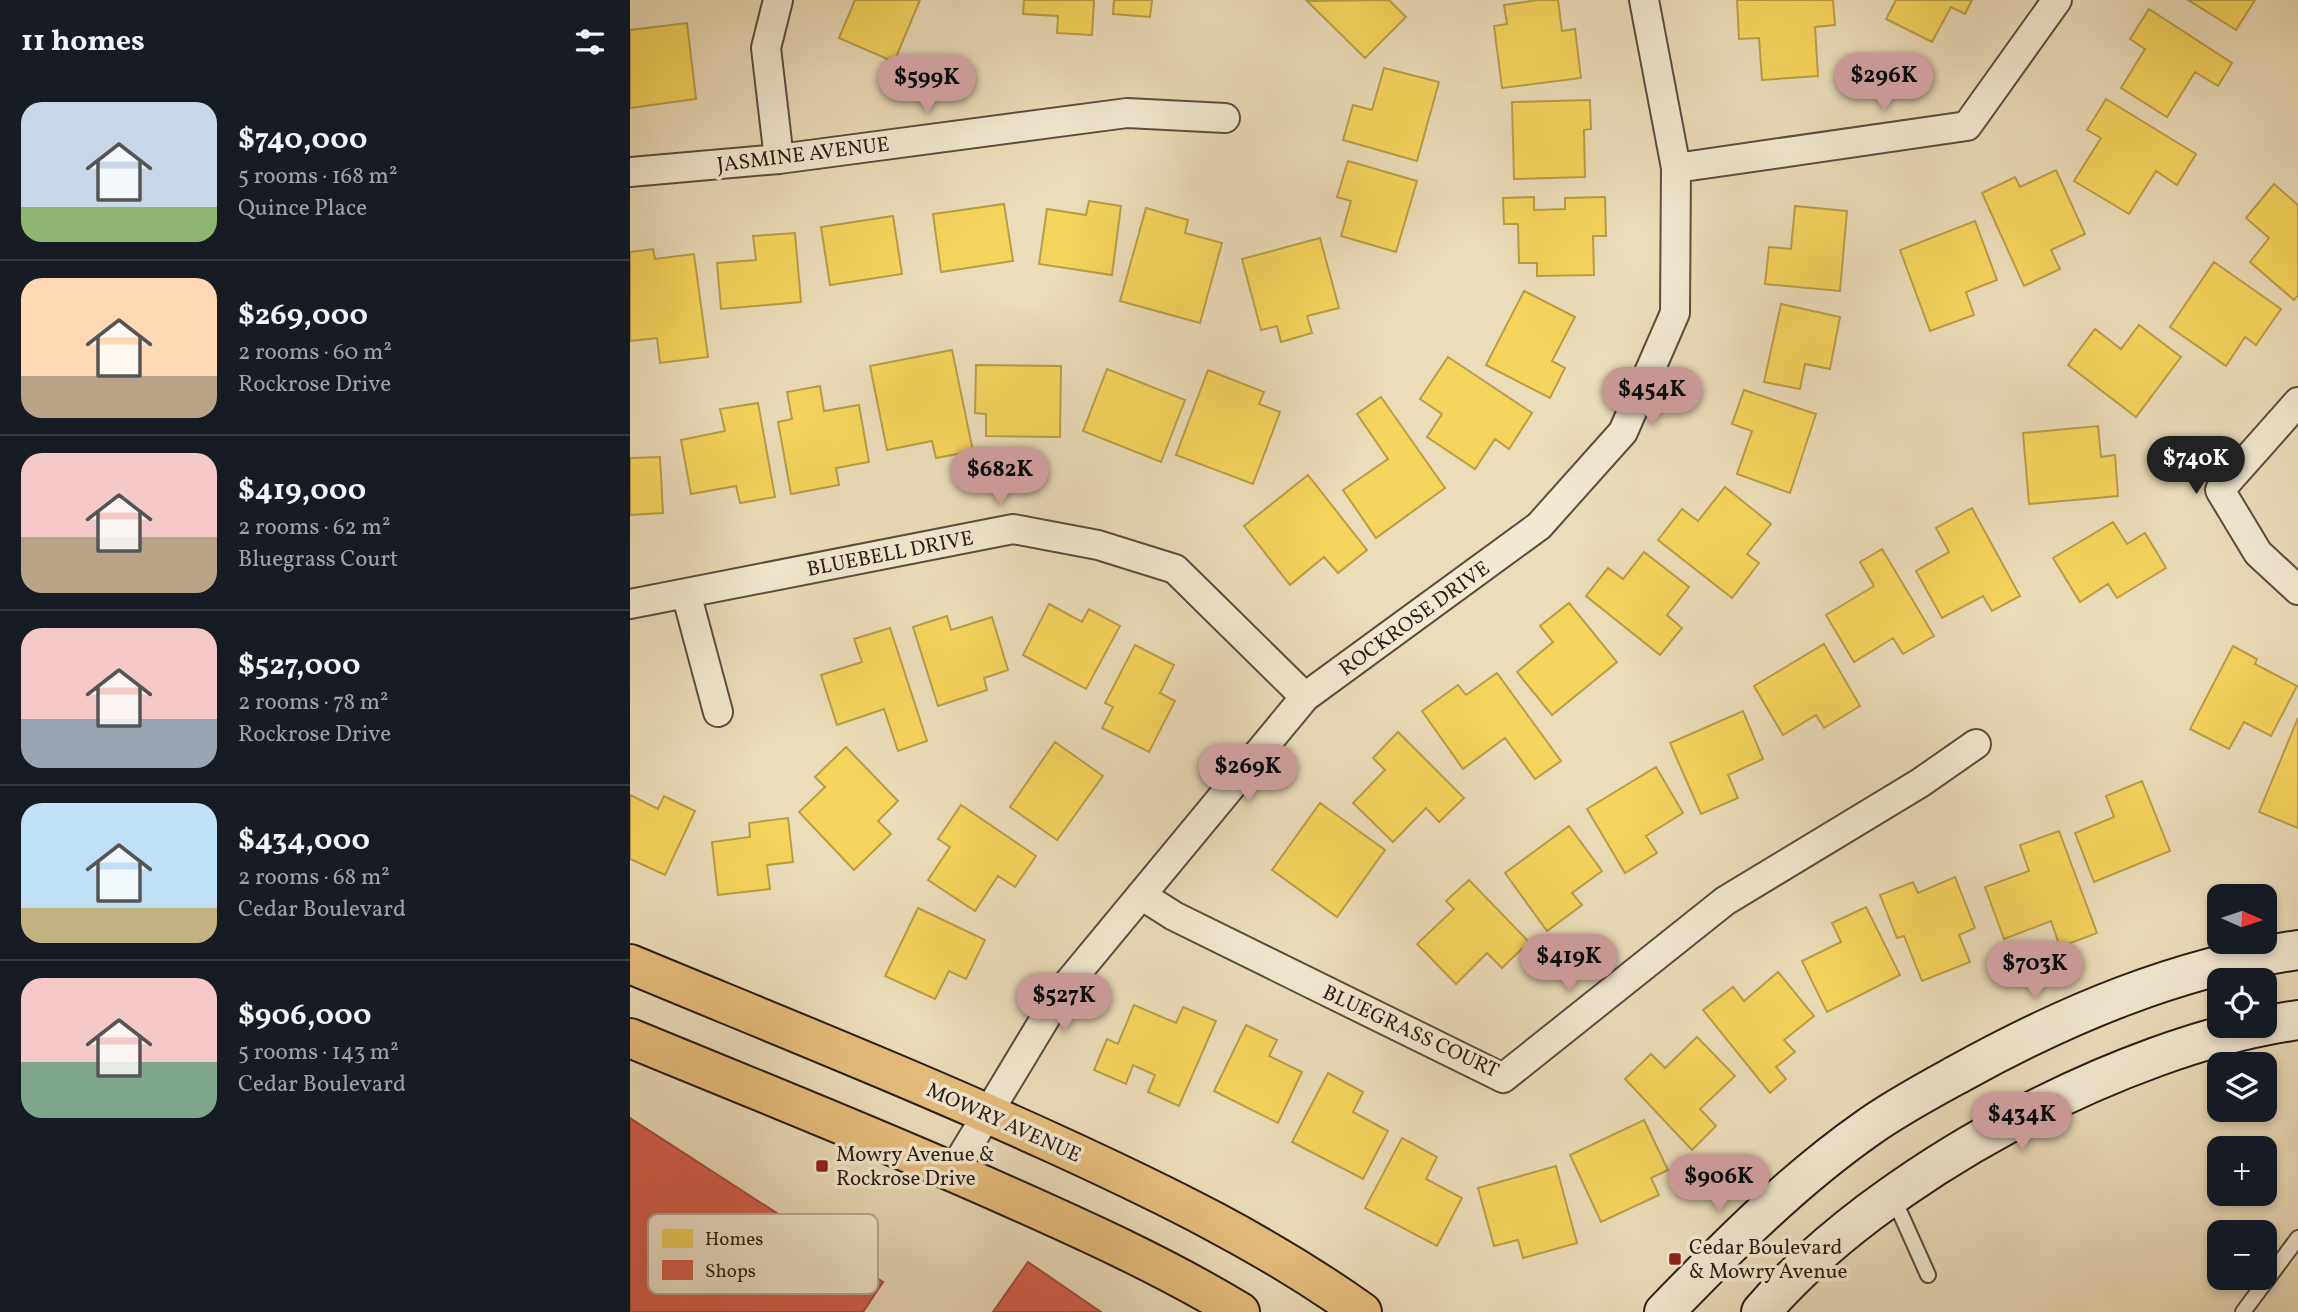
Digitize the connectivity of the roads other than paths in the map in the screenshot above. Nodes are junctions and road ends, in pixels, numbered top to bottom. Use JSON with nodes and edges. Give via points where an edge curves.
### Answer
{"nodes":[{"id":1,"x":778,"y":0,"type":"edge"},
{"id":2,"x":1644,"y":0,"type":"edge"},
{"id":3,"x":2057,"y":0,"type":"edge"},
{"id":4,"x":1225,"y":118,"type":"dead end"},
{"id":5,"x":779,"y":159,"type":"junction"},
{"id":6,"x":1676,"y":168,"type":"junction"},
{"id":7,"x":630,"y":172,"type":"edge"},
{"id":8,"x":2298,"y":402,"type":"edge"},
{"id":9,"x":2298,"y":590,"type":"edge"},
{"id":10,"x":686,"y":593,"type":"junction"},
{"id":11,"x":630,"y":604,"type":"edge"},
{"id":12,"x":1306,"y":697,"type":"junction"},
{"id":13,"x":718,"y":712,"type":"dead end"},
{"id":14,"x":1976,"y":744,"type":"dead end"},
{"id":15,"x":1141,"y":895,"type":"junction"},
{"id":16,"x":2298,"y":950,"type":"edge"},
{"id":17,"x":630,"y":964,"type":"edge"},
{"id":18,"x":2298,"y":1020,"type":"edge"},
{"id":19,"x":630,"y":1038,"type":"edge"},
{"id":20,"x":988,"y":1113,"type":"junction"},
{"id":21,"x":953,"y":1171,"type":"junction"},
{"id":22,"x":1893,"y":1195,"type":"junction"},
{"id":23,"x":2298,"y":1238,"type":"edge"},
{"id":24,"x":1928,"y":1275,"type":"dead end"},
{"id":25,"x":1220,"y":1304,"type":"edge"},
{"id":26,"x":1362,"y":1312,"type":"edge"},
{"id":27,"x":1664,"y":1312,"type":"edge"},
{"id":28,"x":1760,"y":1312,"type":"edge"},
{"id":29,"x":2243,"y":1312,"type":"edge"}],
"edges":[{"from":1,"to":5,"type":"street","via":[[766,48]]},
{"from":2,"to":6,"type":"street","name":"ROCKROSE DRIVE"},
{"from":3,"to":6,"type":"street","via":[[1967,126]]},
{"from":4,"to":5,"type":"street","name":"JASMINE AVENUE","via":[[1128,113]]},
{"from":5,"to":7,"type":"street","name":"JASMINE AVENUE"},
{"from":6,"to":12,"type":"street","name":"ROCKROSE DRIVE","via":[[1675,313],[1623,432],[1539,527]]},
{"from":8,"to":9,"type":"street","via":[[2220,490],[2258,553]]},
{"from":10,"to":11,"type":"street","name":"BLUEBELL DRIVE"},
{"from":10,"to":12,"type":"street","name":"BLUEBELL DRIVE","via":[[1013,529],[1098,545],[1175,569]]},
{"from":10,"to":13,"type":"street"},
{"from":12,"to":15,"type":"street","name":"ROCKROSE DRIVE"},
{"from":14,"to":15,"type":"street","name":"BLUEGRASS COURT","via":[[1725,901],[1503,1078],[1174,916]]},
{"from":15,"to":20,"type":"street","name":"ROCKROSE DRIVE","via":[[1061,992]]},
{"from":16,"to":27,"type":"main road","via":[[2194,972],[2125,995],[2052,1026],[1926,1092],[1820,1164]]},
{"from":17,"to":20,"type":"main road","name":"MOWRY AVENUE"},
{"from":18,"to":22,"type":"main road","via":[[2213,1038],[2081,1088],[1960,1151]]},
{"from":19,"to":21,"type":"main road"},
{"from":20,"to":21,"type":"street","name":"ROCKROSE DRIVE"},
{"from":20,"to":26,"type":"main road","name":"MOWRY AVENUE","via":[[1220,1222]]},
{"from":21,"to":25,"type":"main road","via":[[1129,1251]]},
{"from":22,"to":24,"type":"lane"},
{"from":22,"to":28,"type":"main road","via":[[1816,1257]]},
{"from":23,"to":29,"type":"lane"}]}
